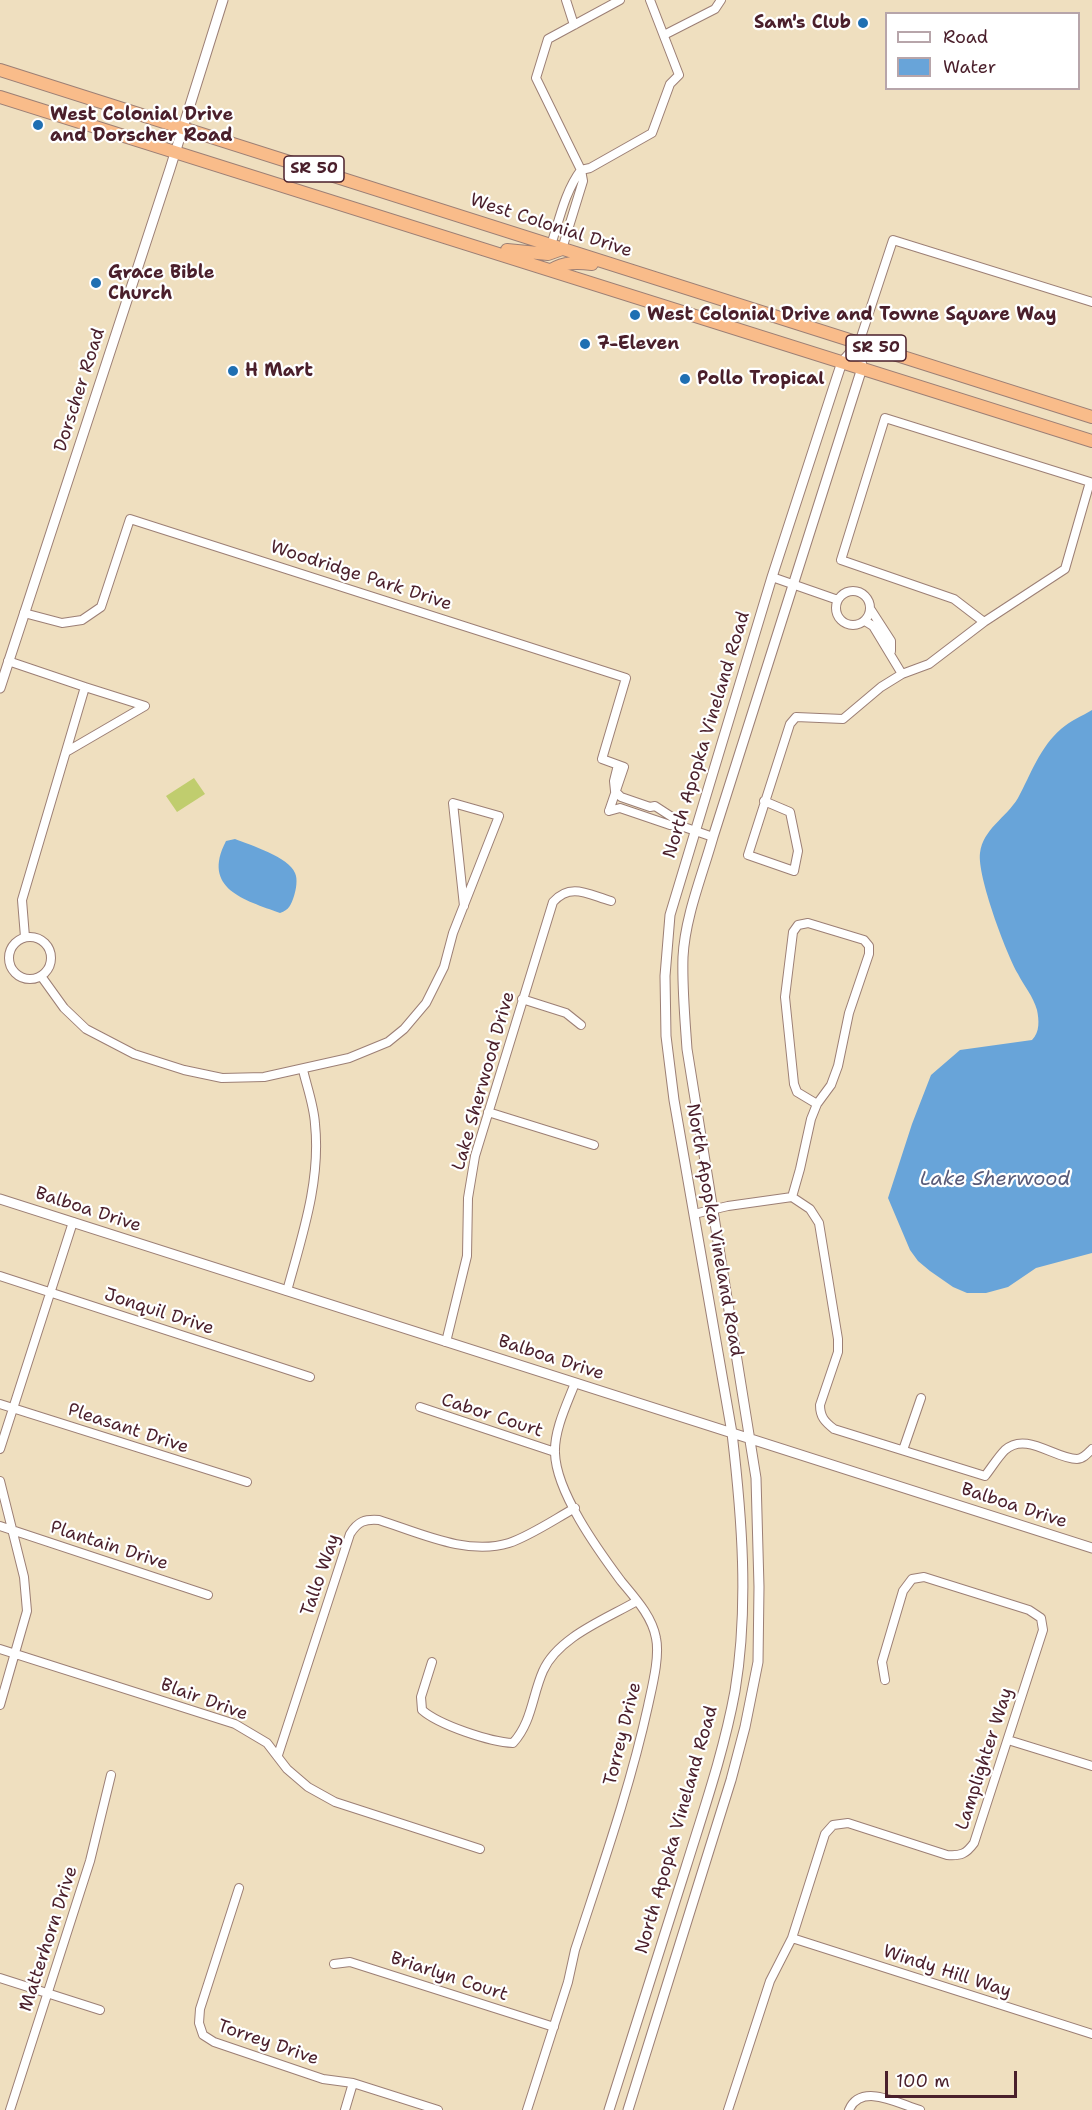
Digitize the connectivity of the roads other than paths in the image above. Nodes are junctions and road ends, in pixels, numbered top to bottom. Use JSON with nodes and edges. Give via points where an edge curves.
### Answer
{"nodes":[{"id":1,"x":223,"y":0,"type":"edge"},
{"id":2,"x":566,"y":0,"type":"edge"},
{"id":3,"x":620,"y":0,"type":"edge"},
{"id":4,"x":650,"y":0,"type":"edge"},
{"id":5,"x":721,"y":0,"type":"edge"},
{"id":6,"x":574,"y":25,"type":"junction"},
{"id":7,"x":664,"y":35,"type":"junction"},
{"id":8,"x":0,"y":70,"type":"edge"},
{"id":9,"x":0,"y":98,"type":"edge"},
{"id":10,"x":183,"y":128,"type":"junction"},
{"id":11,"x":176,"y":153,"type":"junction"},
{"id":12,"x":581,"y":170,"type":"junction"},
{"id":13,"x":479,"y":247,"type":"junction"},
{"id":14,"x":556,"y":247,"type":"junction"},
{"id":15,"x":551,"y":270,"type":"junction"},
{"id":16,"x":628,"y":270,"type":"junction"},
{"id":17,"x":1092,"y":302,"type":"edge"},
{"id":18,"x":859,"y":343,"type":"junction"},
{"id":19,"x":842,"y":362,"type":"junction"},
{"id":20,"x":862,"y":368,"type":"junction"},
{"id":21,"x":1092,"y":417,"type":"edge"},
{"id":22,"x":1092,"y":441,"type":"edge"},
{"id":23,"x":772,"y":577,"type":"junction"},
{"id":24,"x":793,"y":584,"type":"junction"},
{"id":25,"x":837,"y":600,"type":"junction"},
{"id":26,"x":871,"y":610,"type":"junction"},
{"id":27,"x":24,"y":613,"type":"junction"},
{"id":28,"x":865,"y":621,"type":"junction"},
{"id":29,"x":984,"y":622,"type":"junction"},
{"id":30,"x":891,"y":652,"type":"junction"},
{"id":31,"x":8,"y":661,"type":"junction"},
{"id":32,"x":902,"y":674,"type":"junction"},
{"id":33,"x":85,"y":687,"type":"junction"},
{"id":34,"x":0,"y":688,"type":"edge"},
{"id":35,"x":66,"y":752,"type":"junction"},
{"id":36,"x":615,"y":791,"type":"junction"},
{"id":37,"x":764,"y":801,"type":"junction"},
{"id":38,"x":681,"y":825,"type":"junction"},
{"id":39,"x":695,"y":831,"type":"junction"},
{"id":40,"x":713,"y":837,"type":"junction"},
{"id":41,"x":612,"y":901,"type":"dead end"},
{"id":42,"x":464,"y":906,"type":"junction"},
{"id":43,"x":25,"y":937,"type":"junction"},
{"id":44,"x":41,"y":976,"type":"junction"},
{"id":45,"x":522,"y":999,"type":"junction"},
{"id":46,"x":580,"y":1025,"type":"dead end"},
{"id":47,"x":303,"y":1070,"type":"junction"},
{"id":48,"x":817,"y":1104,"type":"junction"},
{"id":49,"x":488,"y":1112,"type":"junction"},
{"id":50,"x":594,"y":1145,"type":"dead end"},
{"id":51,"x":792,"y":1197,"type":"junction"},
{"id":52,"x":0,"y":1200,"type":"edge"},
{"id":53,"x":712,"y":1209,"type":"junction"},
{"id":54,"x":694,"y":1214,"type":"junction"},
{"id":55,"x":73,"y":1222,"type":"junction"},
{"id":56,"x":0,"y":1276,"type":"edge"},
{"id":57,"x":287,"y":1291,"type":"junction"},
{"id":58,"x":50,"y":1293,"type":"junction"},
{"id":59,"x":446,"y":1342,"type":"junction"},
{"id":60,"x":310,"y":1377,"type":"dead end"},
{"id":61,"x":575,"y":1383,"type":"junction"},
{"id":62,"x":921,"y":1398,"type":"dead end"},
{"id":63,"x":0,"y":1404,"type":"edge"},
{"id":64,"x":420,"y":1407,"type":"dead end"},
{"id":65,"x":13,"y":1408,"type":"junction"},
{"id":66,"x":732,"y":1433,"type":"junction"},
{"id":67,"x":750,"y":1439,"type":"junction"},
{"id":68,"x":0,"y":1449,"type":"edge"},
{"id":69,"x":1092,"y":1449,"type":"edge"},
{"id":70,"x":903,"y":1450,"type":"junction"},
{"id":71,"x":555,"y":1452,"type":"junction"},
{"id":72,"x":0,"y":1481,"type":"edge"},
{"id":73,"x":247,"y":1482,"type":"dead end"},
{"id":74,"x":575,"y":1508,"type":"junction"},
{"id":75,"x":0,"y":1526,"type":"edge"},
{"id":76,"x":12,"y":1530,"type":"junction"},
{"id":77,"x":1092,"y":1548,"type":"edge"},
{"id":78,"x":208,"y":1595,"type":"dead end"},
{"id":79,"x":637,"y":1601,"type":"junction"},
{"id":80,"x":0,"y":1649,"type":"edge"},
{"id":81,"x":16,"y":1654,"type":"junction"},
{"id":82,"x":432,"y":1662,"type":"dead end"},
{"id":83,"x":885,"y":1680,"type":"dead end"},
{"id":84,"x":0,"y":1705,"type":"edge"},
{"id":85,"x":1008,"y":1740,"type":"junction"},
{"id":86,"x":278,"y":1755,"type":"junction"},
{"id":87,"x":1092,"y":1766,"type":"edge"},
{"id":88,"x":111,"y":1775,"type":"dead end"},
{"id":89,"x":480,"y":1849,"type":"dead end"},
{"id":90,"x":239,"y":1888,"type":"dead end"},
{"id":91,"x":792,"y":1938,"type":"junction"},
{"id":92,"x":334,"y":1964,"type":"dead end"},
{"id":93,"x":0,"y":1978,"type":"edge"},
{"id":94,"x":47,"y":1993,"type":"junction"},
{"id":95,"x":100,"y":2010,"type":"dead end"},
{"id":96,"x":554,"y":2027,"type":"junction"},
{"id":97,"x":1092,"y":2034,"type":"edge"},
{"id":98,"x":353,"y":2083,"type":"junction"},
{"id":99,"x":10,"y":2110,"type":"edge"},
{"id":100,"x":345,"y":2110,"type":"edge"},
{"id":101,"x":438,"y":2110,"type":"edge"},
{"id":102,"x":527,"y":2110,"type":"edge"},
{"id":103,"x":609,"y":2110,"type":"edge"},
{"id":104,"x":628,"y":2110,"type":"edge"},
{"id":105,"x":728,"y":2110,"type":"edge"},
{"id":106,"x":849,"y":2110,"type":"edge"},
{"id":107,"x":920,"y":2110,"type":"edge"}],
"edges":[{"from":1,"to":10,"type":"street","name":"Dorscher Road"},
{"from":2,"to":6,"type":"street"},
{"from":3,"to":6,"type":"street"},
{"from":4,"to":7,"type":"street"},
{"from":5,"to":7,"type":"street","via":[[715,9]]},
{"from":6,"to":12,"type":"street","via":[[548,39],[536,78]]},
{"from":7,"to":12,"type":"street","via":[[679,75],[670,84],[652,133]]},
{"from":8,"to":10,"type":"highway","name":"West Colonial Drive","number":"SR 50"},
{"from":9,"to":11,"type":"highway","number":"SR 50"},
{"from":10,"to":11,"type":"street","name":"Dorscher Road"},
{"from":10,"to":14,"type":"highway","name":"West Colonial Drive","number":"SR 50"},
{"from":11,"to":13,"type":"highway","number":"SR 50"},
{"from":11,"to":27,"type":"street","name":"Dorscher Road"},
{"from":12,"to":14,"type":"street","via":[[583,181]]},
{"from":13,"to":14,"type":"highway","via":[[539,254],[548,254]]},
{"from":13,"to":15,"type":"highway","number":"SR 50"},
{"from":14,"to":16,"type":"highway","name":"West Colonial Drive","number":"SR 50"},
{"from":15,"to":16,"type":"highway","via":[[576,262]]},
{"from":15,"to":19,"type":"highway","number":"SR 50"},
{"from":16,"to":18,"type":"highway","name":"West Colonial Drive","number":"SR 50"},
{"from":17,"to":18,"type":"street","via":[[892,240]]},
{"from":18,"to":19,"type":"street"},
{"from":18,"to":20,"type":"street"},
{"from":18,"to":21,"type":"highway","name":"West Colonial Drive","number":"SR 50"},
{"from":19,"to":20,"type":"highway","number":"SR 50"},
{"from":19,"to":23,"type":"street","name":"North Apopka Vineland Road"},
{"from":20,"to":22,"type":"highway","number":"SR 50"},
{"from":20,"to":24,"type":"street","name":"North Apopka Vineland Road"},
{"from":23,"to":24,"type":"street"},
{"from":23,"to":39,"type":"street","name":"North Apopka Vineland Road"},
{"from":24,"to":25,"type":"street"},
{"from":24,"to":40,"type":"street","name":"North Apopka Vineland Road"},
{"from":25,"to":26,"type":"street","via":[[845,592],[857,591],[867,598]]},
{"from":25,"to":28,"type":"street","via":[[836,612],[843,622],[854,626]]},
{"from":26,"to":28,"type":"street"},
{"from":26,"to":30,"type":"street","via":[[891,641]]},
{"from":27,"to":31,"type":"street","name":"Dorscher Road"},
{"from":27,"to":36,"type":"street","name":"Woodridge Park Drive","via":[[62,623],[82,620],[101,607],[130,519],[626,678],[602,759],[621,766],[614,781]]},
{"from":28,"to":30,"type":"street"},
{"from":29,"to":29,"type":"street","via":[[1065,569],[1090,482],[885,418],[842,560],[954,599]]},
{"from":29,"to":32,"type":"street","via":[[929,664]]},
{"from":30,"to":32,"type":"street"},
{"from":31,"to":33,"type":"street"},
{"from":31,"to":34,"type":"street","name":"Dorscher Road"},
{"from":32,"to":37,"type":"street","via":[[880,687],[843,719],[796,717],[790,724]]},
{"from":33,"to":35,"type":"street"},
{"from":33,"to":35,"type":"street","via":[[145,705]]},
{"from":35,"to":43,"type":"street","via":[[22,900]]},
{"from":36,"to":38,"type":"street","name":"Woodridge Park Drive","via":[[621,797],[655,806]]},
{"from":36,"to":38,"type":"street","name":"Woodridge Park Drive","via":[[609,811],[620,808]]},
{"from":37,"to":37,"type":"street","via":[[790,812],[798,852],[794,871],[748,855]]},
{"from":38,"to":39,"type":"street","name":"Woodridge Park Drive"},
{"from":39,"to":40,"type":"street","name":"Woodridge Park Drive"},
{"from":39,"to":54,"type":"street","name":"North Apopka Vineland Road","via":[[670,915],[665,976],[666,1036]]},
{"from":40,"to":53,"type":"street","name":"North Apopka Vineland Road","via":[[690,915],[683,955],[687,1049]]},
{"from":41,"to":45,"type":"street","name":"Lake Sherwood Drive","via":[[573,890],[560,894],[553,902]]},
{"from":42,"to":42,"type":"street","via":[[499,816],[453,803],[459,861]]},
{"from":42,"to":47,"type":"street","via":[[444,967],[426,1003],[404,1029],[388,1042],[349,1058]]},
{"from":43,"to":44,"type":"street","via":[[41,939],[50,951],[50,964]]},
{"from":43,"to":44,"type":"street","via":[[18,939],[10,950],[10,967],[21,977]]},
{"from":44,"to":47,"type":"street","via":[[64,1008],[86,1029],[134,1054],[222,1078],[264,1077]]},
{"from":45,"to":46,"type":"street","via":[[566,1013]]},
{"from":45,"to":49,"type":"street","name":"Lake Sherwood Drive"},
{"from":47,"to":57,"type":"street","via":[[315,1122],[317,1157],[310,1207]]},
{"from":48,"to":48,"type":"street","via":[[831,1085],[838,1066],[869,946],[864,940],[808,923],[798,925],[793,932],[785,997],[794,1084],[797,1092]]},
{"from":48,"to":51,"type":"street"},
{"from":49,"to":50,"type":"street"},
{"from":49,"to":59,"type":"street","name":"Lake Sherwood Drive","via":[[468,1198],[467,1256]]},
{"from":51,"to":53,"type":"street"},
{"from":51,"to":70,"type":"street","via":[[810,1209],[819,1223],[838,1339],[838,1352],[820,1413],[834,1429]]},
{"from":52,"to":55,"type":"street","name":"Balboa Drive"},
{"from":53,"to":54,"type":"street"},
{"from":53,"to":67,"type":"street","name":"North Apopka Vineland Road"},
{"from":54,"to":66,"type":"street","name":"North Apopka Vineland Road"},
{"from":55,"to":57,"type":"street","name":"Balboa Drive"},
{"from":55,"to":58,"type":"street"},
{"from":56,"to":58,"type":"street","name":"Jonquil Drive"},
{"from":57,"to":59,"type":"street","name":"Balboa Drive"},
{"from":58,"to":60,"type":"street","name":"Jonquil Drive"},
{"from":58,"to":65,"type":"street"},
{"from":59,"to":61,"type":"street","name":"Balboa Drive"},
{"from":61,"to":66,"type":"street","name":"Balboa Drive"},
{"from":61,"to":71,"type":"street","name":"Torrey Drive"},
{"from":62,"to":70,"type":"street"},
{"from":63,"to":65,"type":"street","name":"Pleasant Drive"},
{"from":64,"to":71,"type":"street","name":"Cabor Court"},
{"from":65,"to":68,"type":"street"},
{"from":65,"to":73,"type":"street","name":"Pleasant Drive"},
{"from":66,"to":67,"type":"street","name":"Balboa Drive"},
{"from":66,"to":103,"type":"street","name":"North Apopka Vineland Road","via":[[742,1544],[742,1622],[735,1691],[720,1758]]},
{"from":67,"to":77,"type":"street","name":"Balboa Drive"},
{"from":67,"to":104,"type":"street","name":"North Apopka Vineland Road","via":[[758,1516],[758,1662],[731,1780]]},
{"from":69,"to":70,"type":"street","via":[[1077,1459],[1017,1443],[1006,1449],[985,1476]]},
{"from":71,"to":74,"type":"street","name":"Torrey Drive","via":[[561,1481]]},
{"from":72,"to":76,"type":"street"},
{"from":74,"to":79,"type":"street","name":"Torrey Drive","via":[[606,1560]]},
{"from":74,"to":86,"type":"street","name":"Tallo Way","via":[[512,1542],[491,1547],[469,1547],[379,1520],[355,1525]]},
{"from":75,"to":76,"type":"street","name":"Plantain Drive"},
{"from":76,"to":78,"type":"street","name":"Plantain Drive"},
{"from":76,"to":81,"type":"street","via":[[24,1577],[27,1611]]},
{"from":79,"to":82,"type":"street","via":[[567,1640],[551,1655],[542,1671],[524,1731],[513,1743],[499,1742],[432,1719],[422,1710],[421,1697]]},
{"from":79,"to":96,"type":"street","name":"Torrey Drive","via":[[656,1636],[651,1692]]},
{"from":80,"to":81,"type":"street","name":"Blair Drive"},
{"from":81,"to":84,"type":"street"},
{"from":81,"to":86,"type":"street","name":"Blair Drive","via":[[220,1718],[253,1734]]},
{"from":83,"to":85,"type":"street","name":"Lamplighter Way","via":[[882,1662],[903,1591],[912,1579],[924,1577],[1029,1610],[1041,1618],[1043,1630]]},
{"from":85,"to":87,"type":"street"},
{"from":85,"to":91,"type":"street","name":"Lamplighter Way","via":[[974,1843],[960,1856],[848,1823],[832,1825],[825,1834]]},
{"from":86,"to":89,"type":"street","name":"Blair Drive","via":[[287,1769],[308,1787],[335,1802]]},
{"from":88,"to":94,"type":"street","name":"Matterhorn Drive","via":[[90,1861]]},
{"from":90,"to":98,"type":"street","name":"Torrey Drive","via":[[200,2009],[202,2036],[323,2079]]},
{"from":91,"to":97,"type":"street","name":"Windy Hill Way"},
{"from":91,"to":105,"type":"street","name":"Lamplighter Way","via":[[770,1981]]},
{"from":92,"to":96,"type":"street","name":"Briarlyn Court","via":[[350,1962]]},
{"from":93,"to":94,"type":"street"},
{"from":94,"to":95,"type":"street"},
{"from":94,"to":99,"type":"street","name":"Matterhorn Drive"},
{"from":96,"to":102,"type":"street","name":"Torrey Drive"},
{"from":98,"to":100,"type":"street"},
{"from":98,"to":101,"type":"street","name":"Torrey Drive"},
{"from":106,"to":107,"type":"street","via":[[862,2096],[874,2096]]}]}
